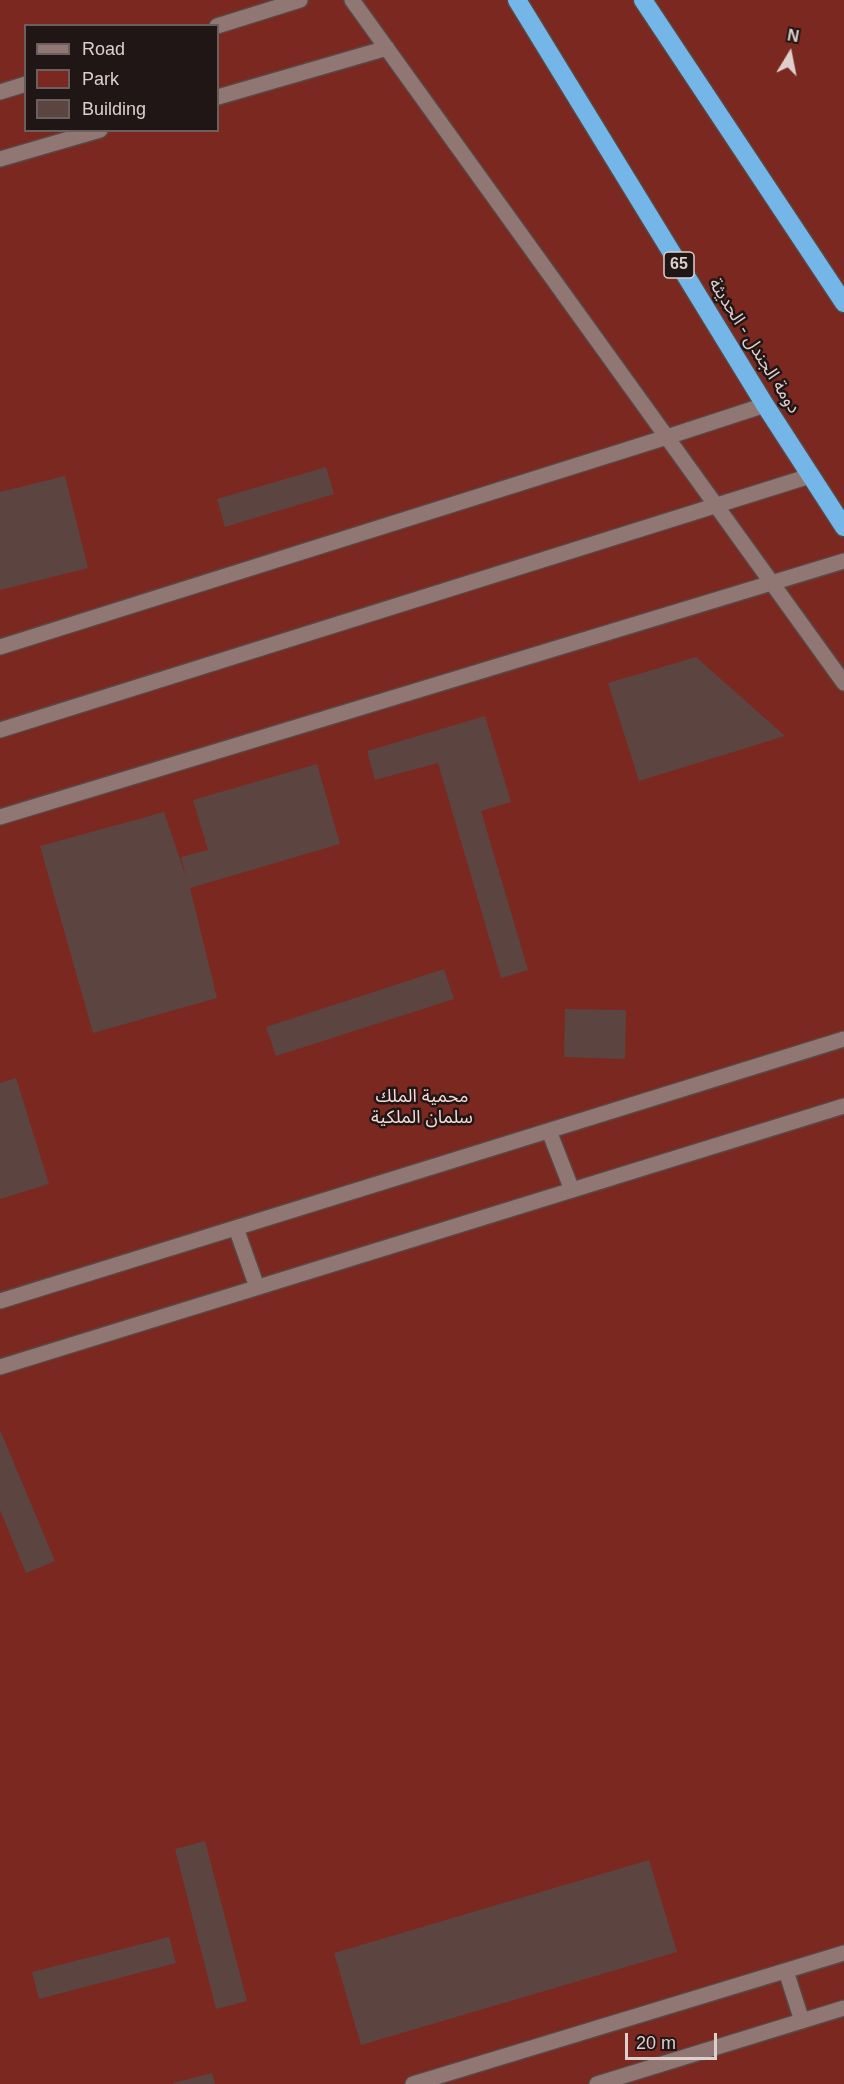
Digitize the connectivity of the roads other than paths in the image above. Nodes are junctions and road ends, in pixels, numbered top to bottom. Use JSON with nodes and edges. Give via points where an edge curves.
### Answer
{"nodes":[{"id":1,"x":300,"y":0,"type":"edge"},
{"id":2,"x":352,"y":0,"type":"edge"},
{"id":3,"x":518,"y":0,"type":"edge"},
{"id":4,"x":643,"y":0,"type":"edge"},
{"id":5,"x":219,"y":25,"type":"edge"},
{"id":6,"x":387,"y":48,"type":"junction"},
{"id":7,"x":24,"y":85,"type":"edge"},
{"id":8,"x":0,"y":92,"type":"edge"},
{"id":9,"x":219,"y":97,"type":"edge"},
{"id":10,"x":93,"y":132,"type":"edge"},
{"id":11,"x":0,"y":159,"type":"edge"},
{"id":12,"x":844,"y":303,"type":"edge"},
{"id":13,"x":765,"y":405,"type":"junction"},
{"id":14,"x":667,"y":437,"type":"junction"},
{"id":15,"x":810,"y":476,"type":"junction"},
{"id":16,"x":717,"y":506,"type":"junction"},
{"id":17,"x":844,"y":527,"type":"edge"},
{"id":18,"x":844,"y":561,"type":"edge"},
{"id":19,"x":772,"y":582,"type":"junction"},
{"id":20,"x":0,"y":646,"type":"edge"},
{"id":21,"x":844,"y":683,"type":"edge"},
{"id":22,"x":0,"y":730,"type":"edge"},
{"id":23,"x":0,"y":817,"type":"edge"},
{"id":24,"x":844,"y":1040,"type":"edge"},
{"id":25,"x":844,"y":1106,"type":"edge"},
{"id":26,"x":549,"y":1131,"type":"junction"},
{"id":27,"x":572,"y":1190,"type":"junction"},
{"id":28,"x":236,"y":1228,"type":"junction"},
{"id":29,"x":257,"y":1287,"type":"junction"},
{"id":30,"x":0,"y":1301,"type":"edge"},
{"id":31,"x":0,"y":1367,"type":"edge"},
{"id":32,"x":844,"y":1953,"type":"edge"},
{"id":33,"x":786,"y":1971,"type":"junction"},
{"id":34,"x":844,"y":2008,"type":"edge"},
{"id":35,"x":802,"y":2021,"type":"junction"},
{"id":36,"x":414,"y":2084,"type":"edge"},
{"id":37,"x":597,"y":2084,"type":"edge"}],
"edges":[{"from":1,"to":5,"type":"street"},
{"from":2,"to":6,"type":"street"},
{"from":3,"to":13,"type":"highway","name":"دومة الجندل - الحديثة","number":"65"},
{"from":4,"to":12,"type":"highway"},
{"from":6,"to":9,"type":"street"},
{"from":6,"to":14,"type":"street"},
{"from":7,"to":8,"type":"street"},
{"from":10,"to":11,"type":"street"},
{"from":13,"to":14,"type":"street"},
{"from":13,"to":15,"type":"highway","name":"دومة الجندل - الحديثة","number":"65"},
{"from":14,"to":16,"type":"street"},
{"from":14,"to":20,"type":"street"},
{"from":15,"to":16,"type":"street"},
{"from":15,"to":17,"type":"highway","name":"دومة الجندل - الحديثة","number":"65"},
{"from":16,"to":19,"type":"street"},
{"from":16,"to":22,"type":"street"},
{"from":18,"to":19,"type":"street"},
{"from":19,"to":21,"type":"street"},
{"from":19,"to":23,"type":"street"},
{"from":24,"to":26,"type":"street"},
{"from":25,"to":27,"type":"street"},
{"from":26,"to":27,"type":"street"},
{"from":26,"to":28,"type":"street"},
{"from":27,"to":29,"type":"street"},
{"from":28,"to":29,"type":"street"},
{"from":28,"to":30,"type":"street"},
{"from":29,"to":31,"type":"street"},
{"from":32,"to":33,"type":"street"},
{"from":33,"to":35,"type":"street"},
{"from":33,"to":36,"type":"street"},
{"from":34,"to":35,"type":"street"},
{"from":35,"to":37,"type":"street"}]}
